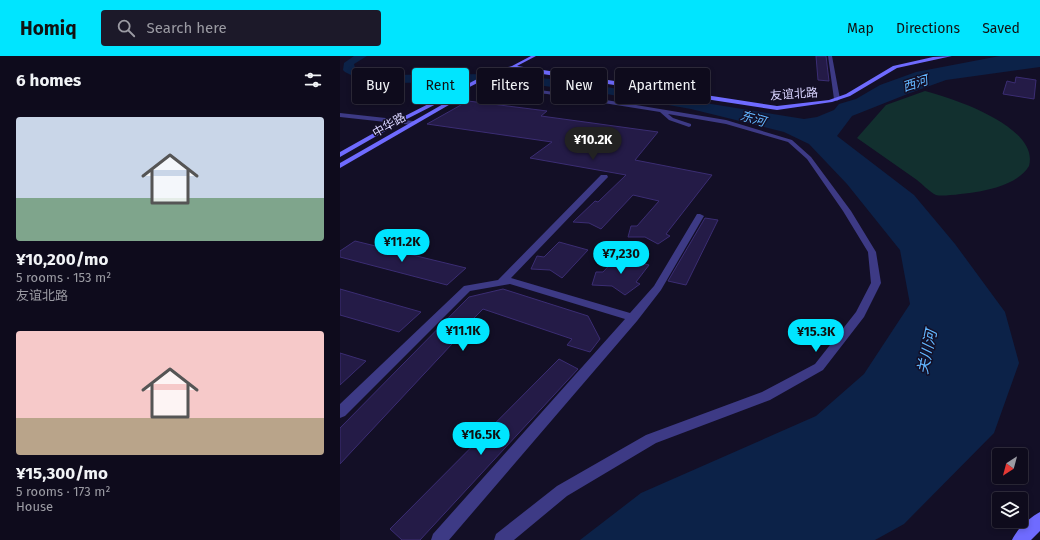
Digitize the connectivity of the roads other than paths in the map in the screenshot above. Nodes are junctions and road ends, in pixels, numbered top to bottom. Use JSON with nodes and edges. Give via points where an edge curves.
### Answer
{"nodes":[{"id":1,"x":534,"y":56,"type":"edge"},
{"id":2,"x":830,"y":56,"type":"edge"},
{"id":3,"x":950,"y":56,"type":"edge"},
{"id":4,"x":512,"y":67,"type":"junction"},
{"id":5,"x":477,"y":87,"type":"edge"},
{"id":6,"x":543,"y":92,"type":"edge"},
{"id":7,"x":837,"y":99,"type":"junction"},
{"id":8,"x":662,"y":110,"type":"junction"},
{"id":9,"x":340,"y":115,"type":"edge"},
{"id":10,"x":400,"y":121,"type":"junction"},
{"id":11,"x":413,"y":123,"type":"junction"},
{"id":12,"x":689,"y":125,"type":"dead end"},
{"id":13,"x":340,"y":155,"type":"edge"},
{"id":14,"x":340,"y":166,"type":"edge"},
{"id":15,"x":604,"y":177,"type":"dead end"},
{"id":16,"x":700,"y":216,"type":"dead end"},
{"id":17,"x":500,"y":282,"type":"junction"},
{"id":18,"x":633,"y":318,"type":"junction"},
{"id":19,"x":340,"y":412,"type":"edge"},
{"id":20,"x":1040,"y":520,"type":"edge"},
{"id":21,"x":439,"y":540,"type":"edge"},
{"id":22,"x":502,"y":540,"type":"edge"},
{"id":23,"x":1020,"y":540,"type":"edge"}],
"edges":[{"from":1,"to":4,"type":"street","name":"中华路"},
{"from":2,"to":7,"type":"street"},
{"from":3,"to":7,"type":"street","name":"友谊北路","via":[[895,67]]},
{"from":4,"to":7,"type":"street","name":"友谊北路","via":[[777,108]]},
{"from":4,"to":10,"type":"street","name":"中华路","via":[[493,73]]},
{"from":5,"to":11,"type":"street","name":"中华路"},
{"from":6,"to":8,"type":"street"},
{"from":8,"to":12,"type":"street","via":[[671,119]]},
{"from":8,"to":22,"type":"street","via":[[726,122],[790,141],[809,158],[847,211],[872,252],[876,283],[860,314],[819,367],[766,396],[651,439],[562,491]]},
{"from":9,"to":10,"type":"street"},
{"from":10,"to":11,"type":"street"},
{"from":10,"to":13,"type":"street","name":"中华路"},
{"from":11,"to":14,"type":"street","name":"中华路"},
{"from":15,"to":17,"type":"street"},
{"from":16,"to":18,"type":"street","via":[[658,288]]},
{"from":17,"to":18,"type":"street","via":[[510,281]]},
{"from":17,"to":19,"type":"street","via":[[467,288]]},
{"from":18,"to":21,"type":"street"},
{"from":20,"to":23,"type":"street"}]}
